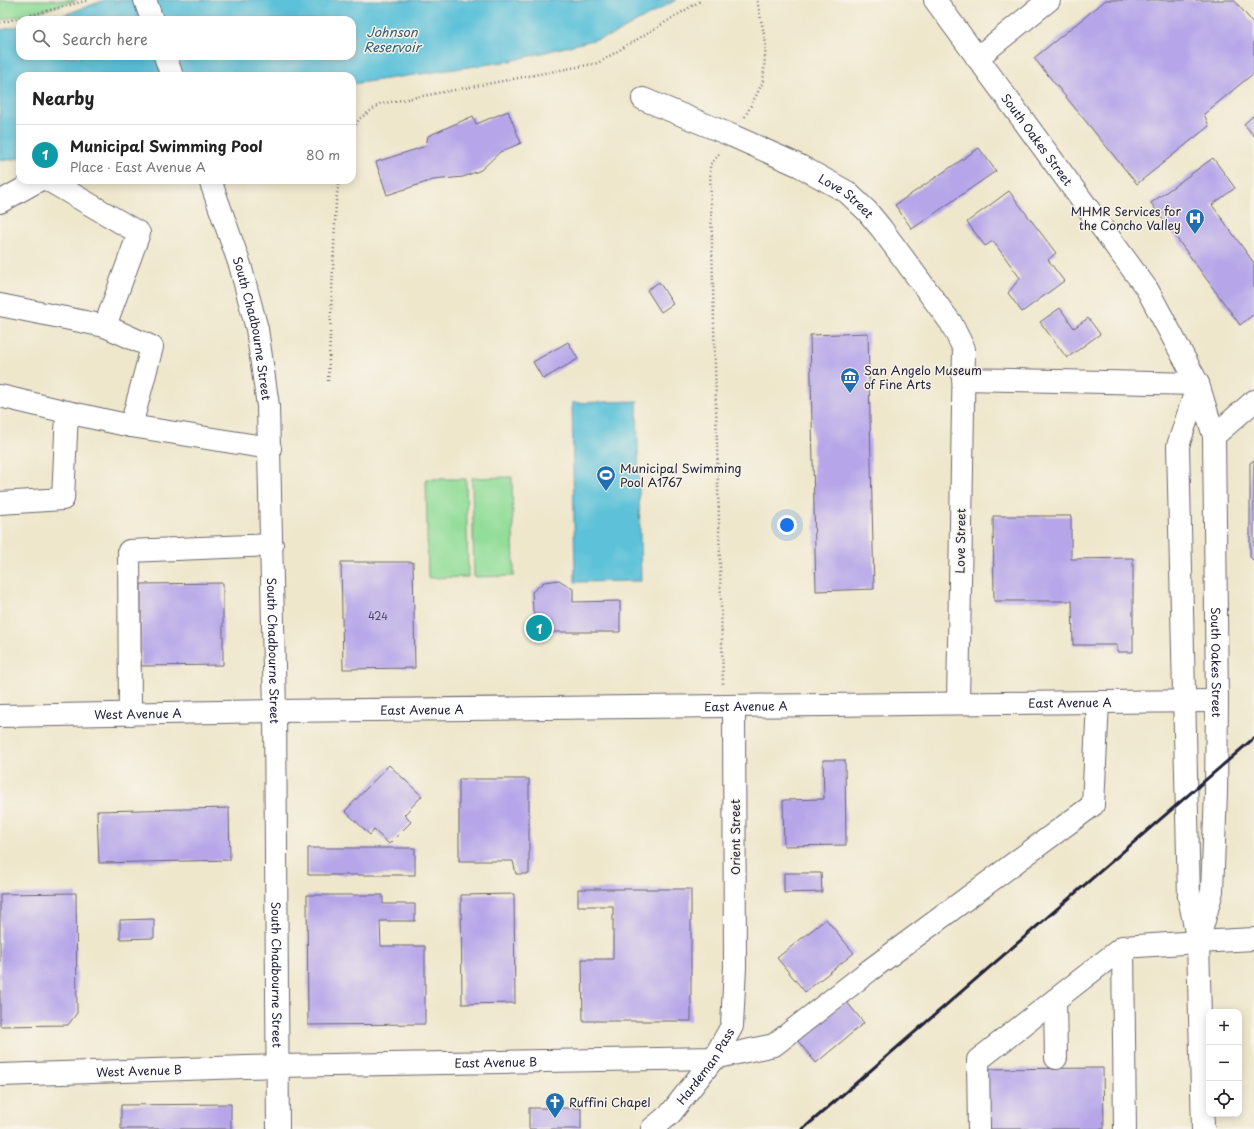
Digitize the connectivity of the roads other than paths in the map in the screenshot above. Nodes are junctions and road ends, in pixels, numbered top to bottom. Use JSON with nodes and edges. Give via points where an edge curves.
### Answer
{"nodes":[{"id":1,"x":144,"y":0,"type":"edge"},
{"id":2,"x":935,"y":0,"type":"edge"},
{"id":3,"x":1049,"y":0,"type":"edge"},
{"id":4,"x":150,"y":16,"type":"edge"},
{"id":5,"x":977,"y":58,"type":"junction"},
{"id":6,"x":166,"y":60,"type":"edge"},
{"id":7,"x":171,"y":72,"type":"edge"},
{"id":8,"x":643,"y":98,"type":"dead end"},
{"id":9,"x":32,"y":184,"type":"edge"},
{"id":10,"x":55,"y":184,"type":"edge"},
{"id":11,"x":211,"y":184,"type":"edge"},
{"id":12,"x":0,"y":202,"type":"edge"},
{"id":13,"x":0,"y":306,"type":"edge"},
{"id":14,"x":105,"y":326,"type":"junction"},
{"id":15,"x":963,"y":379,"type":"junction"},
{"id":16,"x":1198,"y":384,"type":"junction"},
{"id":17,"x":0,"y":396,"type":"edge"},
{"id":18,"x":1254,"y":401,"type":"edge"},
{"id":19,"x":68,"y":412,"type":"junction"},
{"id":20,"x":131,"y":426,"type":"junction"},
{"id":21,"x":1214,"y":436,"type":"junction"},
{"id":22,"x":270,"y":448,"type":"junction"},
{"id":23,"x":0,"y":503,"type":"edge"},
{"id":24,"x":272,"y":545,"type":"junction"},
{"id":25,"x":1217,"y":701,"type":"junction"},
{"id":26,"x":1098,"y":702,"type":"junction"},
{"id":27,"x":1184,"y":702,"type":"junction"},
{"id":28,"x":958,"y":703,"type":"junction"},
{"id":29,"x":729,"y":706,"type":"junction"},
{"id":30,"x":275,"y":711,"type":"junction"},
{"id":31,"x":130,"y":714,"type":"junction"},
{"id":32,"x":0,"y":716,"type":"edge"},
{"id":33,"x":1254,"y":939,"type":"edge"},
{"id":34,"x":1198,"y":942,"type":"junction"},
{"id":35,"x":1123,"y":948,"type":"junction"},
{"id":36,"x":736,"y":967,"type":"joint"},
{"id":37,"x":1055,"y":1000,"type":"junction"},
{"id":38,"x":714,"y":1058,"type":"junction"},
{"id":39,"x":1056,"y":1058,"type":"dead end"},
{"id":40,"x":278,"y":1066,"type":"junction"},
{"id":41,"x":0,"y":1075,"type":"edge"},
{"id":42,"x":278,"y":1129,"type":"edge"},
{"id":43,"x":652,"y":1129,"type":"edge"},
{"id":44,"x":979,"y":1129,"type":"edge"},
{"id":45,"x":1125,"y":1129,"type":"edge"},
{"id":46,"x":1203,"y":1129,"type":"edge"}],
"edges":[{"from":1,"to":4,"type":"street"},
{"from":2,"to":5,"type":"street","name":"South Oakes Street"},
{"from":3,"to":5,"type":"street"},
{"from":5,"to":16,"type":"street","name":"South Oakes Street","via":[[1147,290]]},
{"from":6,"to":7,"type":"street"},
{"from":8,"to":15,"type":"street","name":"Love Street","via":[[800,166],[847,192],[881,228],[951,323],[964,349]]},
{"from":9,"to":12,"type":"street"},
{"from":10,"to":14,"type":"street","via":[[139,233]]},
{"from":11,"to":22,"type":"street","name":"South Chadbourne Street","via":[[240,265],[257,329],[268,406]]},
{"from":13,"to":14,"type":"street"},
{"from":14,"to":20,"type":"street","via":[[152,347]]},
{"from":15,"to":16,"type":"street"},
{"from":15,"to":28,"type":"street","name":"Love Street"},
{"from":16,"to":21,"type":"street","name":"South Oakes Street"},
{"from":16,"to":27,"type":"street","name":"South Oakes Street","via":[[1178,446]]},
{"from":17,"to":19,"type":"street"},
{"from":18,"to":21,"type":"street"},
{"from":19,"to":20,"type":"street"},
{"from":19,"to":23,"type":"street","via":[[63,499]]},
{"from":20,"to":22,"type":"street"},
{"from":21,"to":25,"type":"street","name":"South Oakes Street"},
{"from":22,"to":24,"type":"street","name":"South Chadbourne Street"},
{"from":24,"to":30,"type":"street","name":"South Chadbourne Street"},
{"from":24,"to":31,"type":"street","via":[[129,550]]},
{"from":25,"to":27,"type":"street","name":"East Avenue A"},
{"from":25,"to":34,"type":"street","name":"South Oakes Street","via":[[1212,891]]},
{"from":26,"to":27,"type":"street","name":"East Avenue A"},
{"from":26,"to":28,"type":"street","name":"East Avenue A"},
{"from":26,"to":38,"type":"street","name":"East Avenue B","via":[[1093,805],[870,970],[774,1045]]},
{"from":27,"to":34,"type":"street","name":"South Oakes Street","via":[[1189,897]]},
{"from":28,"to":29,"type":"street","name":"East Avenue A"},
{"from":29,"to":30,"type":"street","name":"East Avenue A"},
{"from":29,"to":36,"type":"street","name":"Orient Street"},
{"from":30,"to":31,"type":"street","name":"West Avenue A"},
{"from":30,"to":40,"type":"street","name":"South Chadbourne Street"},
{"from":31,"to":32,"type":"street","name":"West Avenue A"},
{"from":33,"to":34,"type":"street"},
{"from":34,"to":35,"type":"street"},
{"from":34,"to":46,"type":"street","name":"South Oakes Street"},
{"from":35,"to":37,"type":"street"},
{"from":35,"to":45,"type":"street"},
{"from":36,"to":38,"type":"street","name":"Hardeman Pass","via":[[732,1026]]},
{"from":37,"to":39,"type":"street"},
{"from":37,"to":44,"type":"street","via":[[978,1060]]},
{"from":38,"to":40,"type":"street","name":"East Avenue B"},
{"from":38,"to":43,"type":"street","name":"Hardeman Pass","via":[[671,1114]]},
{"from":40,"to":41,"type":"street","name":"West Avenue B"},
{"from":40,"to":42,"type":"street","name":"South Chadbourne Street"}]}
